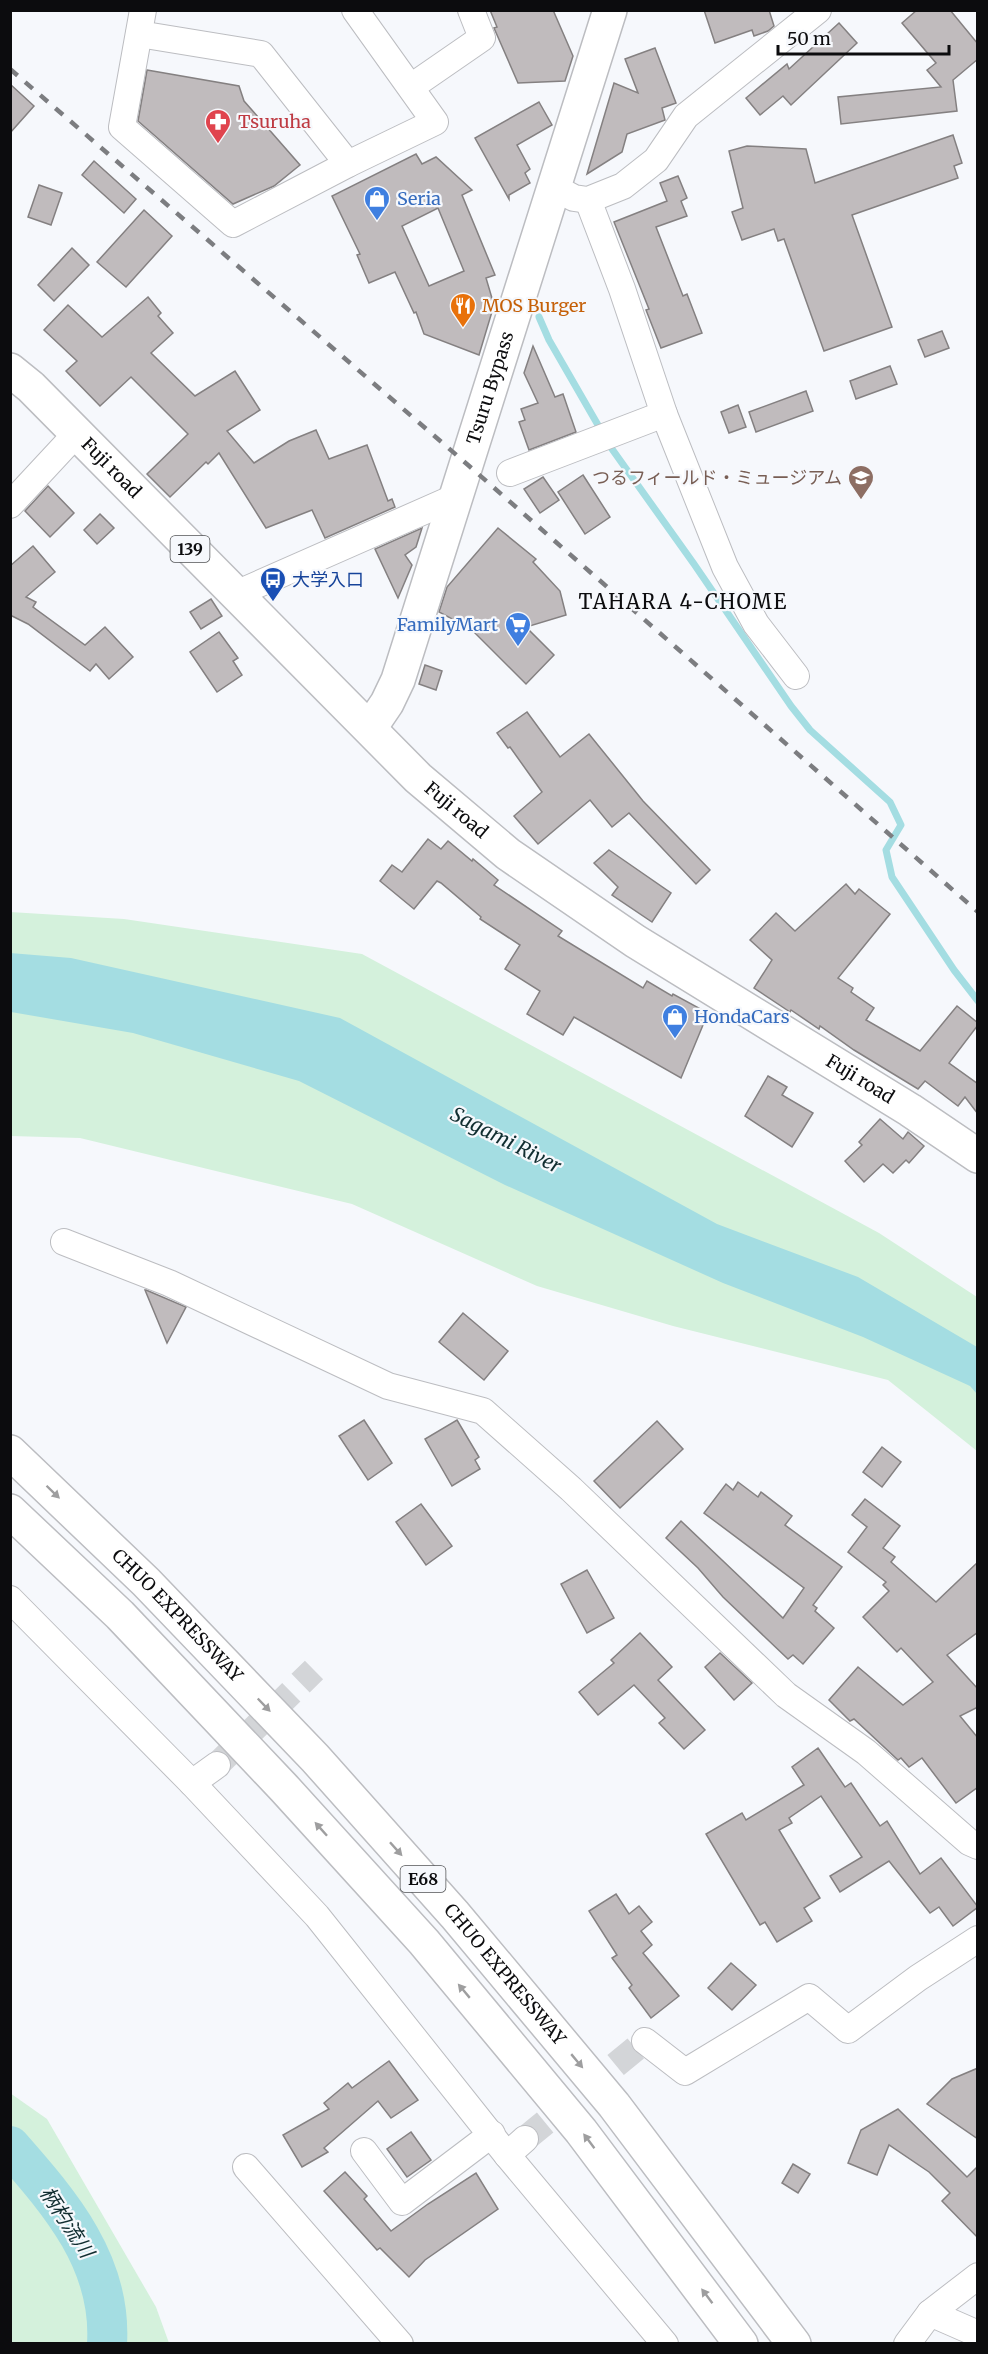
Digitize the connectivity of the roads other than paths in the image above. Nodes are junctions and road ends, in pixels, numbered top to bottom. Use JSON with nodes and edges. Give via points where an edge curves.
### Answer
{"nodes":[{"id":1,"x":355,"y":10,"type":"edge"},
{"id":2,"x":471,"y":10,"type":"edge"},
{"id":3,"x":610,"y":10,"type":"edge"},
{"id":4,"x":818,"y":10,"type":"edge"},
{"id":5,"x":141,"y":22,"type":"edge"},
{"id":6,"x":411,"y":87,"type":"junction"},
{"id":7,"x":348,"y":164,"type":"junction"},
{"id":8,"x":555,"y":188,"type":"junction"},
{"id":9,"x":588,"y":200,"type":"junction"},
{"id":10,"x":17,"y":381,"type":"edge"},
{"id":11,"x":664,"y":414,"type":"junction"},
{"id":12,"x":76,"y":434,"type":"junction"},
{"id":13,"x":510,"y":473,"type":"dead end"},
{"id":14,"x":456,"y":497,"type":"junction"},
{"id":15,"x":10,"y":505,"type":"edge"},
{"id":16,"x":236,"y":594,"type":"junction"},
{"id":17,"x":796,"y":676,"type":"dead end"},
{"id":18,"x":370,"y":728,"type":"junction"},
{"id":19,"x":978,"y":1156,"type":"edge"},
{"id":20,"x":64,"y":1242,"type":"dead end"},
{"id":21,"x":10,"y":1452,"type":"edge"},
{"id":22,"x":10,"y":1511,"type":"edge"},
{"id":23,"x":10,"y":1599,"type":"edge"},
{"id":24,"x":217,"y":1765,"type":"tunnel mouth"},
{"id":25,"x":192,"y":1783,"type":"junction"},
{"id":26,"x":975,"y":1841,"type":"edge"},
{"id":27,"x":978,"y":1938,"type":"edge"},
{"id":28,"x":645,"y":2041,"type":"dead end"},
{"id":29,"x":492,"y":2134,"type":"junction"},
{"id":30,"x":364,"y":2151,"type":"dead end"},
{"id":31,"x":246,"y":2167,"type":"dead end"},
{"id":32,"x":978,"y":2276,"type":"edge"},
{"id":33,"x":930,"y":2313,"type":"junction"},
{"id":34,"x":978,"y":2334,"type":"edge"},
{"id":35,"x":400,"y":2343,"type":"edge"},
{"id":36,"x":665,"y":2343,"type":"edge"},
{"id":37,"x":741,"y":2343,"type":"edge"},
{"id":38,"x":794,"y":2343,"type":"edge"},
{"id":39,"x":907,"y":2343,"type":"edge"}],
"edges":[{"from":1,"to":6,"type":"street"},
{"from":2,"to":6,"type":"street","via":[[482,38]]},
{"from":3,"to":8,"type":"highway","name":"Tsuru Bypass"},
{"from":4,"to":9,"type":"street","via":[[686,116],[656,160],[639,175]]},
{"from":5,"to":7,"type":"street","via":[[261,54]]},
{"from":5,"to":7,"type":"street","via":[[122,127],[233,224]]},
{"from":6,"to":7,"type":"street","via":[[435,122]]},
{"from":8,"to":9,"type":"street","via":[[573,198]]},
{"from":8,"to":14,"type":"highway","name":"Tsuru Bypass"},
{"from":9,"to":11,"type":"street"},
{"from":10,"to":12,"type":"highway","name":"Fuji road","number":"139"},
{"from":11,"to":13,"type":"street"},
{"from":11,"to":17,"type":"street","via":[[725,567],[756,624]]},
{"from":12,"to":15,"type":"street"},
{"from":12,"to":16,"type":"highway","name":"Fuji road","number":"139"},
{"from":14,"to":16,"type":"street"},
{"from":14,"to":18,"type":"highway","name":"Tsuru Bypass","via":[[398,680]]},
{"from":16,"to":18,"type":"highway","name":"Fuji road","number":"139"},
{"from":18,"to":19,"type":"highway","name":"Fuji road","number":"139","via":[[418,778],[508,854],[635,941]]},
{"from":20,"to":26,"type":"street","via":[[169,1282],[388,1386],[483,1411],[571,1489],[786,1695],[866,1752]]},
{"from":21,"to":38,"type":"highway","name":"CHUO EXPRESSWAY","number":"E68","one_way":true,"via":[[146,1582],[307,1750],[455,1915],[614,2105]]},
{"from":37,"to":22,"type":"highway","number":"E68","one_way":true,"via":[[581,2131],[424,1942],[120,1615]]},
{"from":23,"to":25,"type":"street"},
{"from":24,"to":25,"type":"street"},
{"from":25,"to":29,"type":"street","via":[[317,1916]]},
{"from":27,"to":28,"type":"street","via":[[849,2030],[809,1997],[685,2072]]},
{"from":29,"to":30,"type":"street","via":[[402,2202]]},
{"from":29,"to":36,"type":"street","via":[[516,2147]]},
{"from":31,"to":35,"type":"street"},
{"from":32,"to":33,"type":"street"},
{"from":33,"to":34,"type":"street"},
{"from":33,"to":39,"type":"street"}]}
